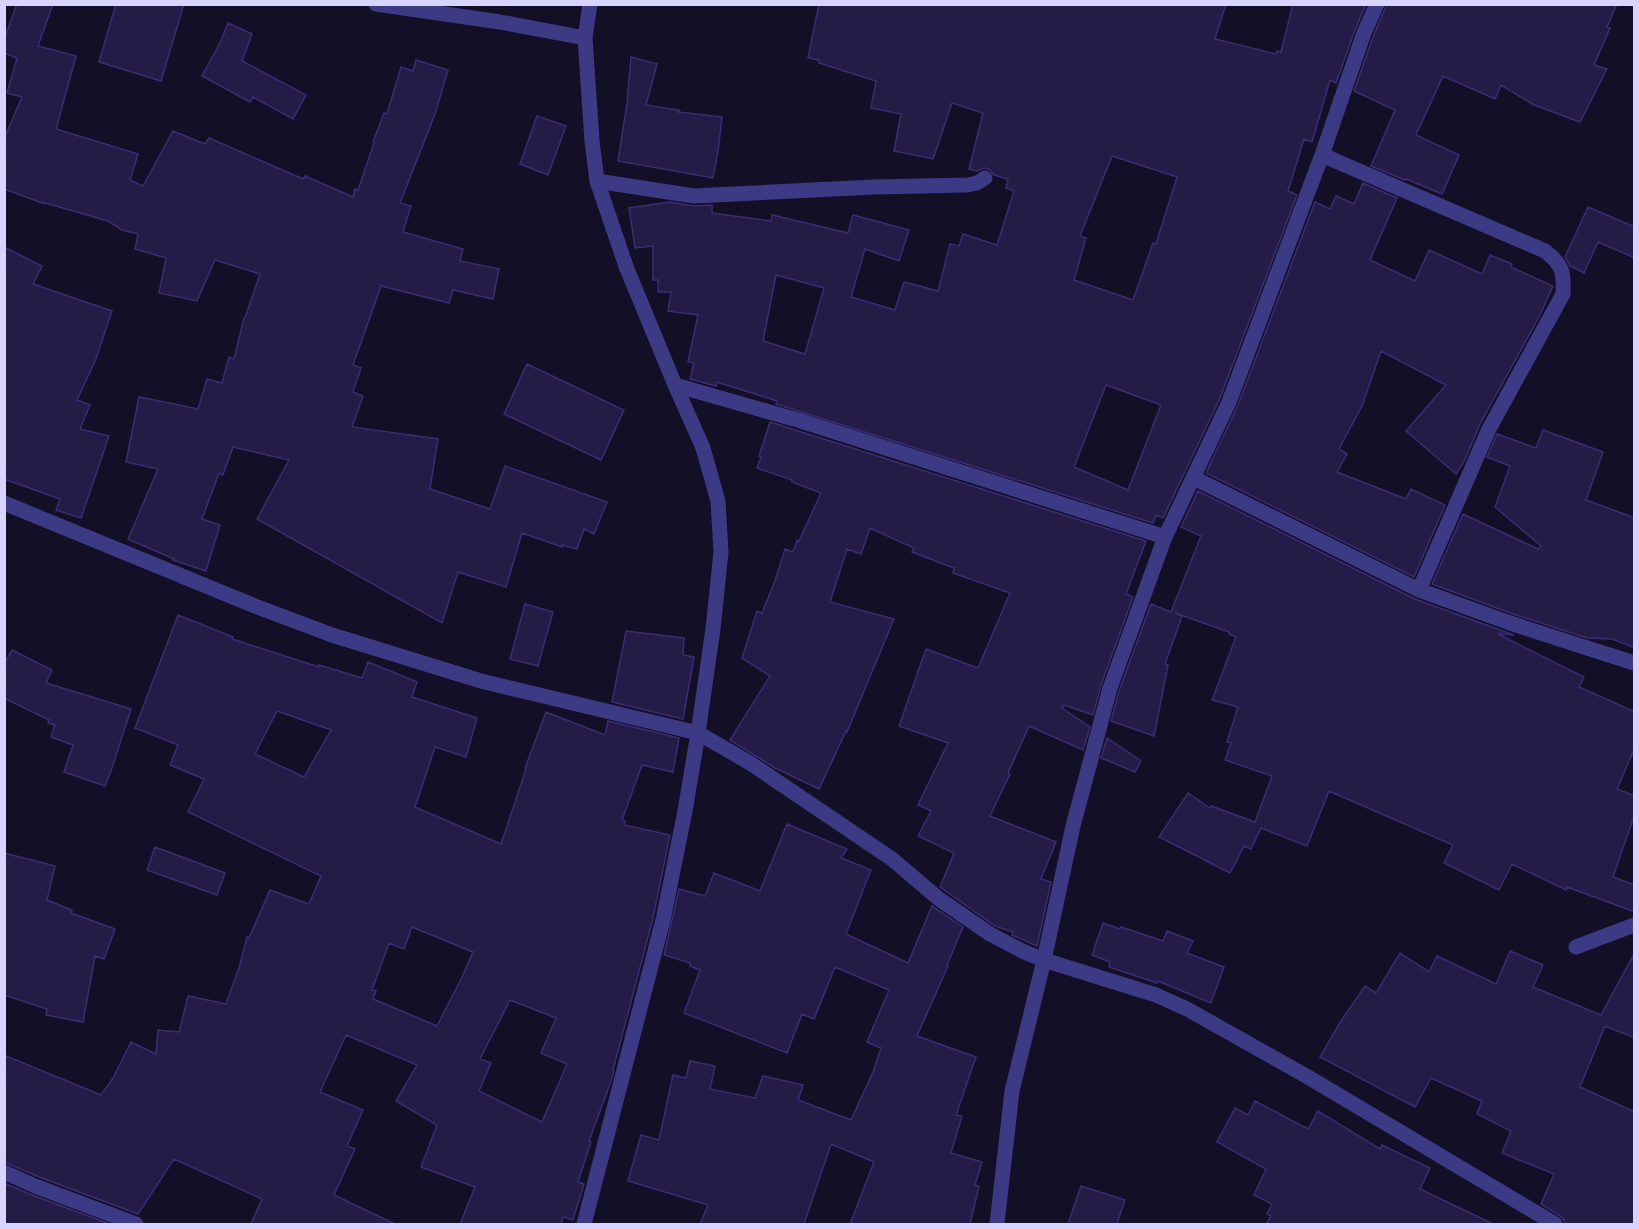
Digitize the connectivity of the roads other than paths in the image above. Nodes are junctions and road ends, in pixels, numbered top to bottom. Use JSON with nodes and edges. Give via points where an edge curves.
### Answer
{"nodes":[{"id":1,"x":376,"y":4,"type":"edge"},
{"id":2,"x":590,"y":4,"type":"edge"},
{"id":3,"x":1377,"y":4,"type":"edge"},
{"id":4,"x":403,"y":7,"type":"edge"},
{"id":5,"x":585,"y":38,"type":"junction"},
{"id":6,"x":1322,"y":155,"type":"junction"},
{"id":7,"x":985,"y":178,"type":"dead end"},
{"id":8,"x":597,"y":181,"type":"junction"},
{"id":9,"x":675,"y":385,"type":"junction"},
{"id":10,"x":1194,"y":478,"type":"junction"},
{"id":11,"x":4,"y":503,"type":"edge"},
{"id":12,"x":1165,"y":537,"type":"junction"},
{"id":13,"x":1419,"y":590,"type":"junction"},
{"id":14,"x":1635,"y":663,"type":"edge"},
{"id":15,"x":698,"y":733,"type":"junction"},
{"id":16,"x":1635,"y":925,"type":"edge"},
{"id":17,"x":1576,"y":947,"type":"dead end"},
{"id":18,"x":1044,"y":960,"type":"junction"},
{"id":19,"x":4,"y":1172,"type":"edge"},
{"id":20,"x":136,"y":1224,"type":"edge"},
{"id":21,"x":584,"y":1224,"type":"edge"},
{"id":22,"x":997,"y":1224,"type":"edge"},
{"id":23,"x":1556,"y":1224,"type":"edge"}],
"edges":[{"from":1,"to":4,"type":"street"},
{"from":2,"to":5,"type":"street"},
{"from":3,"to":6,"type":"street"},
{"from":4,"to":5,"type":"street"},
{"from":5,"to":8,"type":"street"},
{"from":6,"to":10,"type":"street","via":[[1229,402]]},
{"from":6,"to":13,"type":"street","via":[[1545,251],[1556,260],[1564,276],[1563,294],[1489,429]]},
{"from":7,"to":8,"type":"street","via":[[967,185],[694,196]]},
{"from":8,"to":9,"type":"street","via":[[627,269]]},
{"from":9,"to":12,"type":"street"},
{"from":9,"to":15,"type":"street","via":[[703,448],[718,501],[721,552]]},
{"from":10,"to":12,"type":"street"},
{"from":10,"to":13,"type":"street"},
{"from":11,"to":15,"type":"street","via":[[332,635],[481,681]]},
{"from":12,"to":18,"type":"street","via":[[1110,688],[1073,826]]},
{"from":13,"to":14,"type":"street"},
{"from":15,"to":18,"type":"street","via":[[750,763],[892,859],[939,899],[990,934]]},
{"from":15,"to":21,"type":"street","via":[[663,920]]},
{"from":16,"to":17,"type":"street"},
{"from":18,"to":22,"type":"street","via":[[1012,1091]]},
{"from":18,"to":23,"type":"street","via":[[1156,995],[1187,1009]]},
{"from":19,"to":20,"type":"street"}]}
